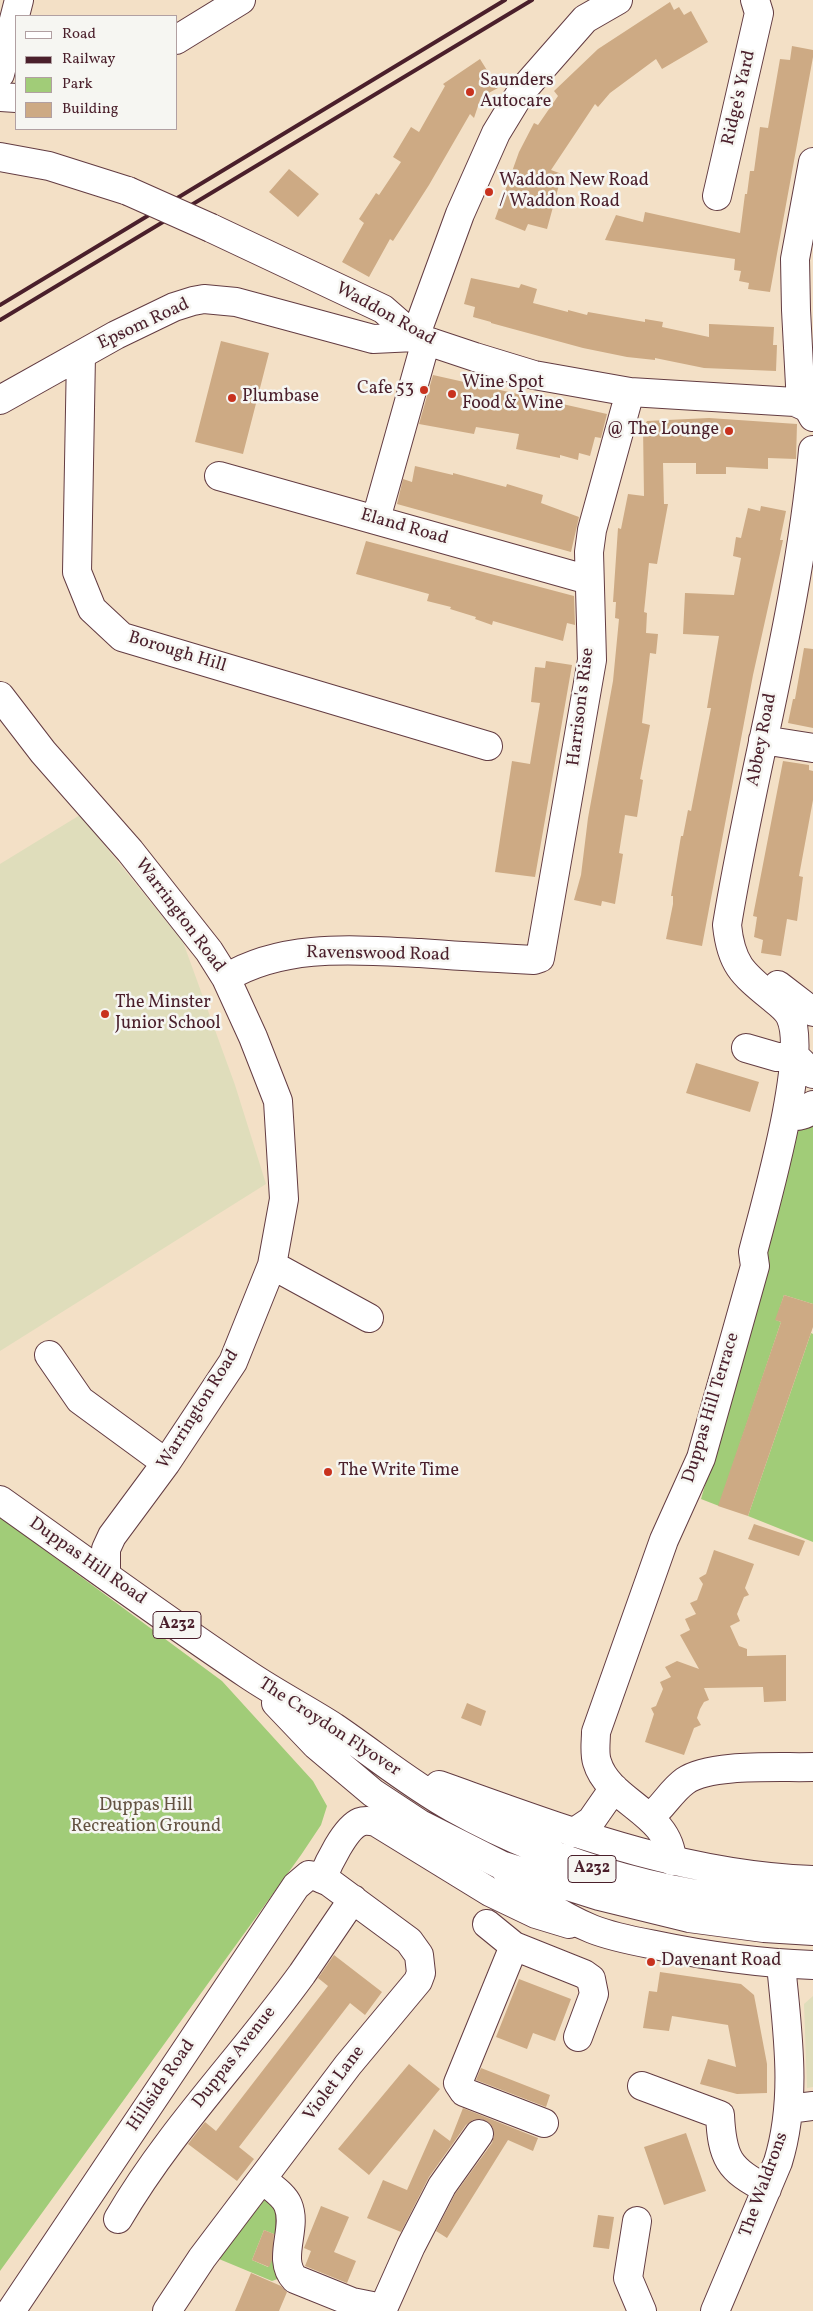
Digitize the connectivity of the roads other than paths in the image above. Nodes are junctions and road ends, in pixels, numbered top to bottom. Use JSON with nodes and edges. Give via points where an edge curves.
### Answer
{"nodes":[{"id":1,"x":19,"y":0,"type":"edge"},
{"id":2,"x":241,"y":0,"type":"edge"},
{"id":3,"x":618,"y":0,"type":"edge"},
{"id":4,"x":754,"y":0,"type":"edge"},
{"id":5,"x":15,"y":15,"type":"edge"},
{"id":6,"x":15,"y":16,"type":"edge"},
{"id":7,"x":178,"y":39,"type":"edge"},
{"id":8,"x":0,"y":74,"type":"edge"},
{"id":9,"x":0,"y":96,"type":"edge"},
{"id":10,"x":15,"y":98,"type":"edge"},
{"id":11,"x":0,"y":157,"type":"edge"},
{"id":12,"x":813,"y":162,"type":"edge"},
{"id":13,"x":717,"y":196,"type":"dead end"},
{"id":14,"x":421,"y":339,"type":"junction"},
{"id":15,"x":81,"y":355,"type":"junction"},
{"id":16,"x":630,"y":392,"type":"junction"},
{"id":17,"x":0,"y":400,"type":"edge"},
{"id":18,"x":809,"y":408,"type":"edge"},
{"id":19,"x":813,"y":450,"type":"edge"},
{"id":20,"x":219,"y":476,"type":"dead end"},
{"id":21,"x":376,"y":520,"type":"junction"},
{"id":22,"x":589,"y":580,"type":"junction"},
{"id":23,"x":2,"y":703,"type":"edge"},
{"id":24,"x":763,"y":740,"type":"junction"},
{"id":25,"x":488,"y":746,"type":"dead end"},
{"id":26,"x":813,"y":748,"type":"edge"},
{"id":27,"x":733,"y":951,"type":"junction"},
{"id":28,"x":534,"y":960,"type":"joint"},
{"id":29,"x":226,"y":978,"type":"junction"},
{"id":30,"x":785,"y":1008,"type":"joint"},
{"id":31,"x":813,"y":1012,"type":"edge"},
{"id":32,"x":746,"y":1048,"type":"dead end"},
{"id":33,"x":803,"y":1066,"type":"edge"},
{"id":34,"x":813,"y":1105,"type":"edge"},
{"id":35,"x":786,"y":1117,"type":"junction"},
{"id":36,"x":272,"y":1265,"type":"junction"},
{"id":37,"x":369,"y":1318,"type":"dead end"},
{"id":38,"x":49,"y":1355,"type":"dead end"},
{"id":39,"x":166,"y":1464,"type":"junction"},
{"id":40,"x":0,"y":1500,"type":"edge"},
{"id":41,"x":106,"y":1575,"type":"junction"},
{"id":42,"x":248,"y":1675,"type":"junction"},
{"id":43,"x":813,"y":1767,"type":"edge"},
{"id":44,"x":391,"y":1768,"type":"junction"},
{"id":45,"x":614,"y":1788,"type":"junction"},
{"id":46,"x":650,"y":1817,"type":"junction"},
{"id":47,"x":573,"y":1833,"type":"junction"},
{"id":48,"x":672,"y":1860,"type":"junction"},
{"id":49,"x":501,"y":1865,"type":"junction"},
{"id":50,"x":322,"y":1879,"type":"junction"},
{"id":51,"x":813,"y":1880,"type":"edge"},
{"id":52,"x":353,"y":1899,"type":"junction"},
{"id":53,"x":813,"y":1908,"type":"edge"},
{"id":54,"x":488,"y":1924,"type":"dead end"},
{"id":55,"x":593,"y":1929,"type":"junction"},
{"id":56,"x":813,"y":1931,"type":"edge"},
{"id":57,"x":514,"y":1946,"type":"junction"},
{"id":58,"x":781,"y":1964,"type":"junction"},
{"id":59,"x":813,"y":1965,"type":"edge"},
{"id":60,"x":578,"y":2037,"type":"dead end"},
{"id":61,"x":642,"y":2086,"type":"dead end"},
{"id":62,"x":801,"y":2108,"type":"edge"},
{"id":63,"x":544,"y":2123,"type":"dead end"},
{"id":64,"x":479,"y":2134,"type":"dead end"},
{"id":65,"x":263,"y":2180,"type":"junction"},
{"id":66,"x":767,"y":2189,"type":"junction"},
{"id":67,"x":118,"y":2219,"type":"dead end"},
{"id":68,"x":637,"y":2221,"type":"dead end"},
{"id":69,"x":382,"y":2310,"type":"edge"},
{"id":70,"x":10,"y":2311,"type":"edge"},
{"id":71,"x":167,"y":2311,"type":"edge"},
{"id":72,"x":642,"y":2311,"type":"edge"},
{"id":73,"x":715,"y":2311,"type":"edge"}],
"edges":[{"from":1,"to":5,"type":"main road"},
{"from":2,"to":7,"type":"main road"},
{"from":3,"to":14,"type":"main road","via":[[585,19],[521,92],[496,133],[430,292]]},
{"from":4,"to":13,"type":"main road","name":"Ridge's Yard","via":[[758,13]]},
{"from":6,"to":8,"type":"main road"},
{"from":9,"to":10,"type":"main road"},
{"from":11,"to":14,"type":"main road","name":"Waddon Road","bridge":true,"via":[[49,166],[128,191],[383,309]]},
{"from":12,"to":18,"type":"main road","via":[[795,259],[796,310]]},
{"from":14,"to":15,"type":"main road","name":"Epsom Road","via":[[373,339],[253,306],[204,299],[174,307]]},
{"from":14,"to":16,"type":"main road","name":"Waddon Road","via":[[534,374]]},
{"from":14,"to":21,"type":"main road"},
{"from":15,"to":17,"type":"main road","name":"Epsom Road"},
{"from":15,"to":25,"type":"main road","name":"Borough Hill","via":[[77,572],[92,609],[122,637]]},
{"from":16,"to":18,"type":"main road","name":"Waddon Road"},
{"from":16,"to":22,"type":"main road","name":"Harrison's Rise","via":[[592,530]]},
{"from":19,"to":24,"type":"main road","name":"Abbey Road","via":[[802,538]]},
{"from":20,"to":21,"type":"main road","name":"Eland Road"},
{"from":21,"to":22,"type":"main road","name":"Eland Road"},
{"from":22,"to":28,"type":"main road","name":"Harrison's Rise","via":[[592,660],[541,956]]},
{"from":23,"to":29,"type":"main road","name":"Warrington Road","via":[[180,912]]},
{"from":24,"to":26,"type":"main road"},
{"from":24,"to":27,"type":"main road","name":"Abbey Road","via":[[727,925]]},
{"from":27,"to":30,"type":"main road","name":"Abbey Road","via":[[736,963],[750,980]]},
{"from":27,"to":31,"type":"main road"},
{"from":28,"to":29,"type":"main road","name":"Ravenswood Road","via":[[317,950],[264,962]]},
{"from":29,"to":36,"type":"main road","name":"Warrington Road","via":[[278,1101],[284,1199]]},
{"from":30,"to":33,"type":"main road","name":"Duppas Hill Terrace","via":[[790,1015]]},
{"from":32,"to":33,"type":"main road"},
{"from":33,"to":35,"type":"main road","name":"Duppas Hill Terrace","via":[[790,1096]]},
{"from":34,"to":35,"type":"main road","via":[[811,1110],[798,1117]]},
{"from":35,"to":45,"type":"main road","name":"Duppas Hill Terrace","via":[[753,1252],[755,1266],[700,1458],[664,1540],[596,1732],[597,1762]]},
{"from":36,"to":37,"type":"main road"},
{"from":36,"to":39,"type":"main road","name":"Warrington Road","via":[[233,1362]]},
{"from":38,"to":39,"type":"main road","via":[[80,1400]]},
{"from":39,"to":41,"type":"main road","name":"Warrington Road","via":[[112,1536],[106,1549]]},
{"from":40,"to":41,"type":"main road","name":"Duppas Hill Road","number":"A232"},
{"from":41,"to":42,"type":"main road","name":"Duppas Hill Road","number":"A232"},
{"from":42,"to":44,"type":"main road","name":"The Croydon Flyover","number":"A232","via":[[334,1727]]},
{"from":42,"to":49,"type":"main road","name":"The Croydon Flyover","number":"A232","via":[[316,1744],[373,1793],[420,1824]]},
{"from":43,"to":46,"type":"main road","via":[[712,1771],[686,1780]]},
{"from":44,"to":47,"type":"main road"},
{"from":44,"to":53,"type":"main road","name":"The Croydon Flyover","number":"A232","via":[[452,1808],[507,1836],[599,1871],[704,1896]]},
{"from":45,"to":46,"type":"main road","name":"Duppas Hill Terrace"},
{"from":45,"to":47,"type":"main road","via":[[591,1821]]},
{"from":46,"to":48,"type":"main road","name":"Duppas Hill Terrace","via":[[672,1849]]},
{"from":47,"to":48,"type":"main road"},
{"from":48,"to":51,"type":"main road","via":[[749,1875]]},
{"from":49,"to":55,"type":"main road","via":[[544,1904]]},
{"from":49,"to":56,"type":"main road","name":"The Croydon Flyover","number":"A232","via":[[599,1896],[681,1917],[746,1927]]},
{"from":50,"to":52,"type":"main road","name":"Violet Lane"},
{"from":50,"to":55,"type":"main road","via":[[352,1828],[359,1822],[376,1822],[516,1905]]},
{"from":50,"to":70,"type":"main road","name":"Hillside Road","via":[[309,1875],[296,1886]]},
{"from":52,"to":65,"type":"main road","name":"Violet Lane","via":[[409,1941],[419,1955],[421,1973],[413,1989],[348,2065]]},
{"from":52,"to":67,"type":"main road","name":"Duppas Avenue","via":[[302,1974],[173,2136]]},
{"from":54,"to":57,"type":"main road"},
{"from":55,"to":58,"type":"main road","via":[[689,1952]]},
{"from":57,"to":60,"type":"main road","via":[[591,1979],[594,1994]]},
{"from":57,"to":63,"type":"main road","via":[[458,2083],[464,2092]]},
{"from":58,"to":59,"type":"main road"},
{"from":58,"to":62,"type":"main road","name":"The Waldrons","via":[[790,2053]]},
{"from":61,"to":66,"type":"main road","via":[[720,2115],[722,2142],[730,2163],[744,2178]]},
{"from":62,"to":66,"type":"main road","name":"The Waldrons","via":[[786,2137]]},
{"from":64,"to":69,"type":"main road","via":[[442,2186]]},
{"from":65,"to":69,"type":"main road","via":[[287,2203],[291,2216],[288,2272],[295,2279],[352,2302]]},
{"from":65,"to":71,"type":"main road","name":"Violet Lane","via":[[202,2258]]},
{"from":66,"to":73,"type":"main road","name":"The Waldrons"},
{"from":68,"to":72,"type":"main road","via":[[628,2278]]}]}
